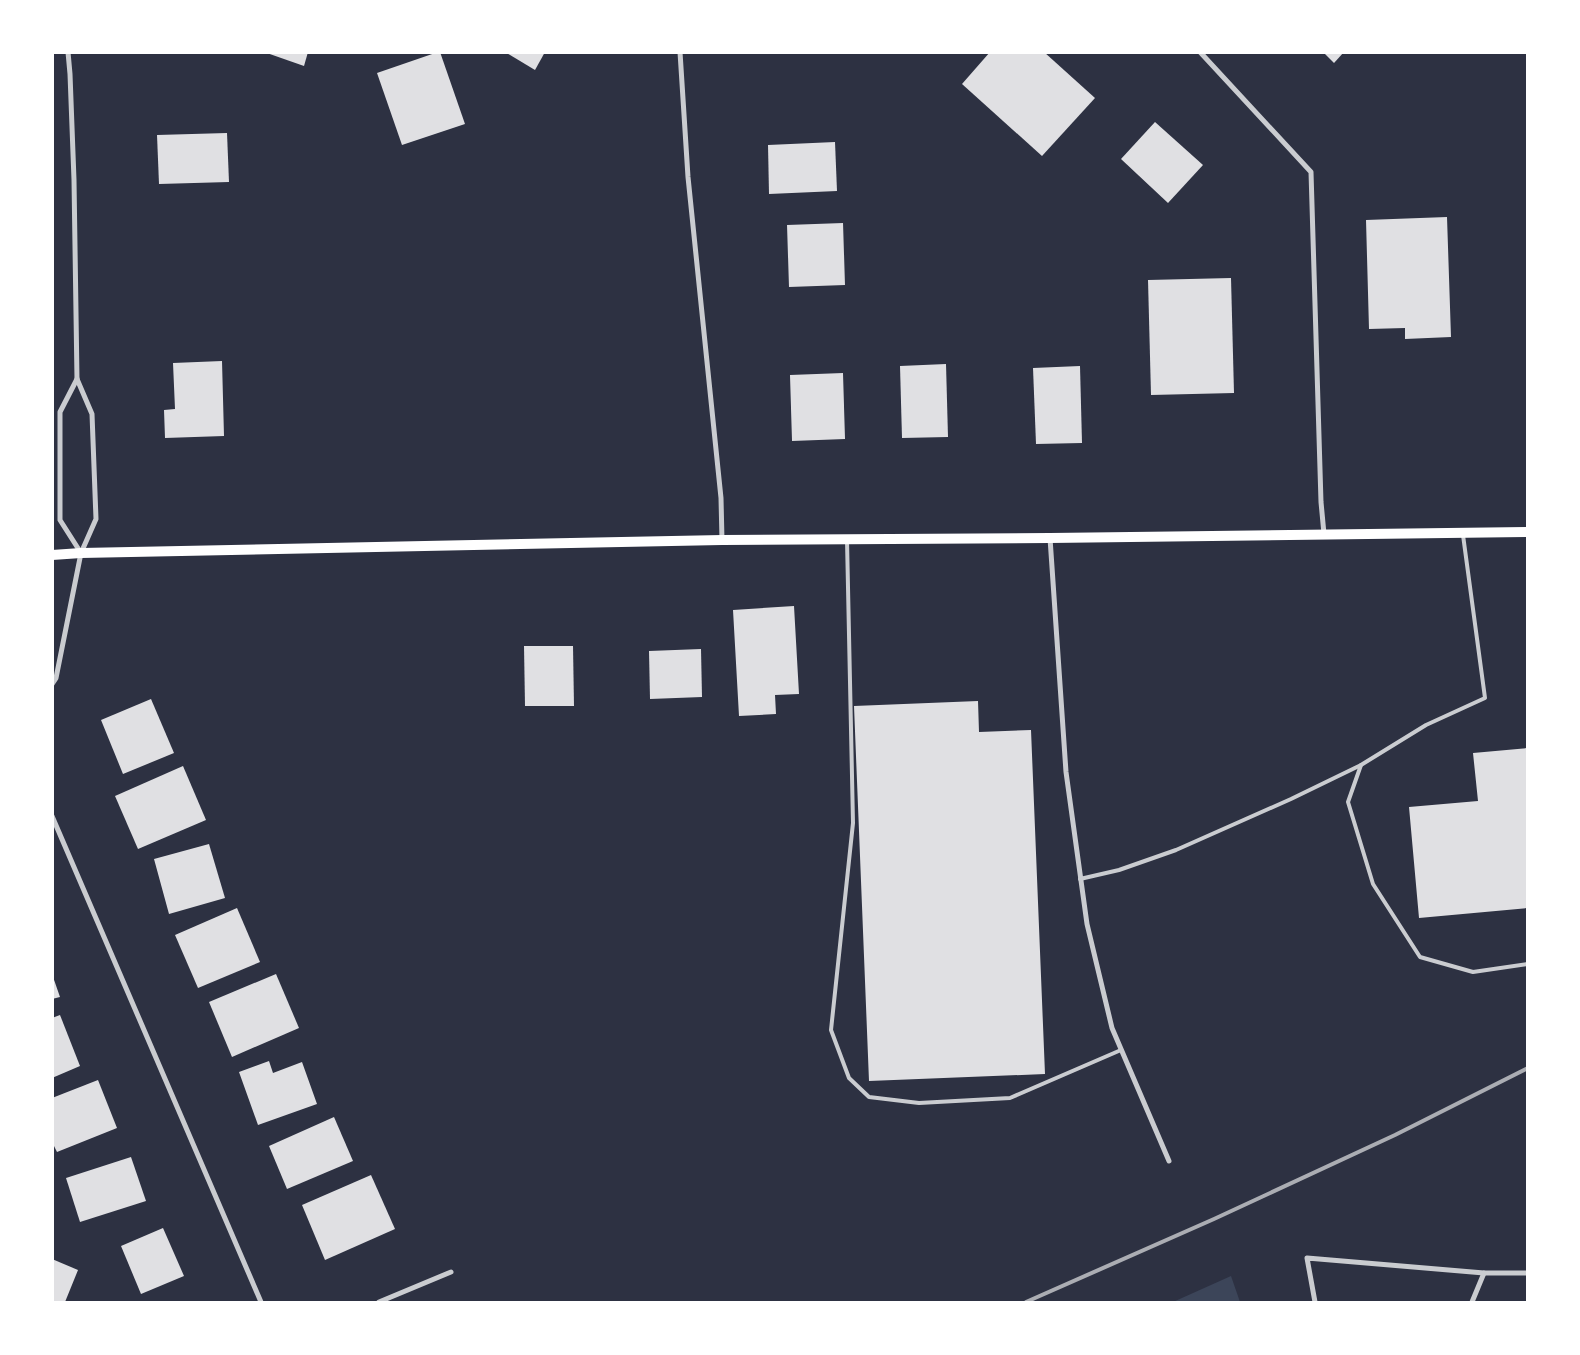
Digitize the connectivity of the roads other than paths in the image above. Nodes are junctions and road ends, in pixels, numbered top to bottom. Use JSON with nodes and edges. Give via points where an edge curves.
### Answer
{"nodes":[{"id":1,"x":68,"y":52,"type":"edge"},
{"id":2,"x":680,"y":52,"type":"edge"},
{"id":3,"x":1200,"y":52,"type":"edge"},
{"id":4,"x":77,"y":379,"type":"junction"},
{"id":5,"x":1528,"y":532,"type":"edge"},
{"id":6,"x":1463,"y":533,"type":"junction"},
{"id":7,"x":1324,"y":534,"type":"junction"},
{"id":8,"x":1050,"y":538,"type":"junction"},
{"id":9,"x":722,"y":540,"type":"junction"},
{"id":10,"x":847,"y":540,"type":"junction"},
{"id":11,"x":81,"y":553,"type":"junction"},
{"id":12,"x":52,"y":556,"type":"edge"},
{"id":13,"x":52,"y":684,"type":"edge"},
{"id":14,"x":1361,"y":765,"type":"junction"},
{"id":15,"x":52,"y":816,"type":"edge"},
{"id":16,"x":1080,"y":879,"type":"junction"},
{"id":17,"x":1528,"y":964,"type":"edge"},
{"id":18,"x":1121,"y":1050,"type":"junction"},
{"id":19,"x":1169,"y":1161,"type":"dead end"},
{"id":20,"x":452,"y":1272,"type":"dead end"},
{"id":21,"x":1484,"y":1273,"type":"junction"},
{"id":22,"x":1528,"y":1273,"type":"edge"},
{"id":23,"x":261,"y":1302,"type":"edge"},
{"id":24,"x":379,"y":1302,"type":"edge"},
{"id":25,"x":1314,"y":1302,"type":"edge"},
{"id":26,"x":1472,"y":1302,"type":"edge"}],
"edges":[{"from":1,"to":4,"type":"street","via":[[74,170]]},
{"from":2,"to":9,"type":"street","via":[[689,187],[721,498]]},
{"from":3,"to":7,"type":"street","via":[[1310,172]]},
{"from":4,"to":11,"type":"street","via":[[92,414],[96,519]]},
{"from":4,"to":11,"type":"street","via":[[60,412],[60,520]]},
{"from":5,"to":6,"type":"main road"},
{"from":6,"to":7,"type":"main road"},
{"from":6,"to":14,"type":"lane","via":[[1485,698],[1426,724]]},
{"from":7,"to":8,"type":"main road"},
{"from":8,"to":10,"type":"main road"},
{"from":8,"to":16,"type":"street","via":[[1066,772]]},
{"from":9,"to":10,"type":"main road"},
{"from":9,"to":11,"type":"main road"},
{"from":10,"to":18,"type":"lane","via":[[853,823],[831,1030],[849,1078],[869,1097],[919,1103],[1010,1098]]},
{"from":11,"to":12,"type":"main road"},
{"from":11,"to":13,"type":"street","via":[[56,678]]},
{"from":14,"to":16,"type":"lane","via":[[1176,850],[1119,870]]},
{"from":14,"to":17,"type":"lane","via":[[1348,802],[1353,820],[1373,884],[1420,957],[1473,972]]},
{"from":15,"to":23,"type":"street"},
{"from":16,"to":18,"type":"street","via":[[1087,924],[1112,1028]]},
{"from":18,"to":19,"type":"street"},
{"from":20,"to":24,"type":"street"},
{"from":21,"to":22,"type":"street"},
{"from":21,"to":25,"type":"street","via":[[1307,1258]]},
{"from":21,"to":26,"type":"street"}]}
